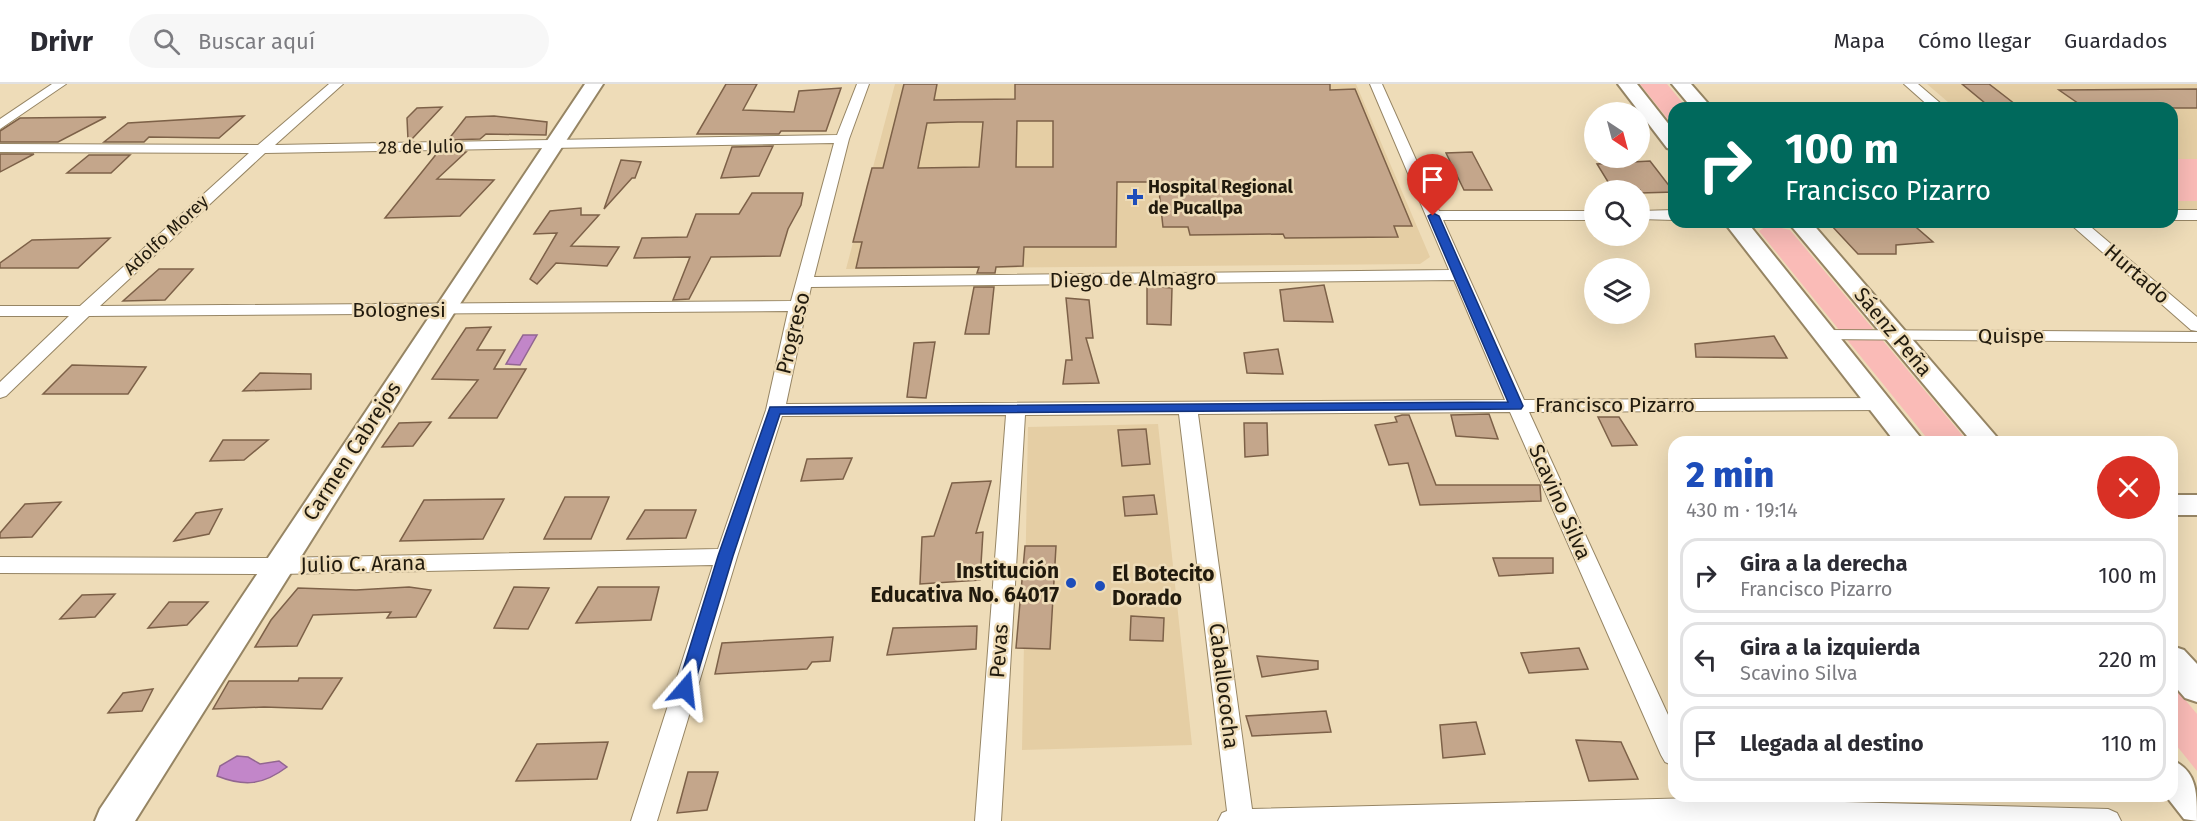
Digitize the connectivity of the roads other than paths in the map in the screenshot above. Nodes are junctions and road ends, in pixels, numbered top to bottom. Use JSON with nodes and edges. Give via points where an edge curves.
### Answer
{"nodes":[{"id":1,"x":60,"y":84,"type":"edge"},
{"id":2,"x":337,"y":84,"type":"edge"},
{"id":3,"x":594,"y":84,"type":"edge"},
{"id":4,"x":863,"y":84,"type":"edge"},
{"id":5,"x":1376,"y":84,"type":"edge"},
{"id":6,"x":1627,"y":84,"type":"edge"},
{"id":7,"x":1682,"y":84,"type":"edge"},
{"id":8,"x":1910,"y":84,"type":"edge"},
{"id":9,"x":1697,"y":102,"type":"edge"},
{"id":10,"x":1931,"y":102,"type":"edge"},
{"id":11,"x":0,"y":125,"type":"edge"},
{"id":12,"x":1668,"y":136,"type":"edge"},
{"id":13,"x":843,"y":139,"type":"junction"},
{"id":14,"x":555,"y":144,"type":"junction"},
{"id":15,"x":0,"y":148,"type":"edge"},
{"id":16,"x":260,"y":149,"type":"junction"},
{"id":17,"x":1584,"y":215,"type":"edge"},
{"id":18,"x":1650,"y":215,"type":"edge"},
{"id":19,"x":1668,"y":215,"type":"edge"},
{"id":20,"x":2178,"y":215,"type":"edge"},
{"id":21,"x":2197,"y":215,"type":"edge"},
{"id":22,"x":1433,"y":216,"type":"junction"},
{"id":23,"x":1741,"y":228,"type":"edge"},
{"id":24,"x":1804,"y":228,"type":"edge"},
{"id":25,"x":2083,"y":228,"type":"edge"},
{"id":26,"x":1459,"y":275,"type":"junction"},
{"id":27,"x":806,"y":282,"type":"junction"},
{"id":28,"x":798,"y":306,"type":"junction"},
{"id":29,"x":444,"y":310,"type":"junction"},
{"id":30,"x":0,"y":311,"type":"edge"},
{"id":31,"x":84,"y":311,"type":"junction"},
{"id":32,"x":2197,"y":326,"type":"edge"},
{"id":33,"x":1825,"y":335,"type":"junction"},
{"id":34,"x":1896,"y":336,"type":"junction"},
{"id":35,"x":2197,"y":337,"type":"edge"},
{"id":36,"x":0,"y":392,"type":"edge"},
{"id":37,"x":1879,"y":404,"type":"junction"},
{"id":38,"x":1517,"y":406,"type":"junction"},
{"id":39,"x":1188,"y":408,"type":"junction"},
{"id":40,"x":1016,"y":409,"type":"junction"},
{"id":41,"x":775,"y":410,"type":"junction"},
{"id":42,"x":1905,"y":436,"type":"edge"},
{"id":43,"x":1982,"y":436,"type":"edge"},
{"id":44,"x":2178,"y":505,"type":"edge"},
{"id":45,"x":2197,"y":505,"type":"edge"},
{"id":46,"x":726,"y":556,"type":"junction"},
{"id":47,"x":0,"y":565,"type":"edge"},
{"id":48,"x":279,"y":566,"type":"junction"},
{"id":49,"x":2178,"y":666,"type":"edge"},
{"id":50,"x":2197,"y":688,"type":"edge"},
{"id":51,"x":1668,"y":742,"type":"edge"},
{"id":52,"x":2178,"y":783,"type":"edge"},
{"id":53,"x":2197,"y":807,"type":"edge"},
{"id":54,"x":1698,"y":809,"type":"edge"},
{"id":55,"x":114,"y":821,"type":"edge"},
{"id":56,"x":644,"y":821,"type":"edge"},
{"id":57,"x":988,"y":821,"type":"edge"},
{"id":58,"x":1231,"y":821,"type":"edge"},
{"id":59,"x":1241,"y":821,"type":"edge"},
{"id":60,"x":2108,"y":821,"type":"edge"}],
"edges":[{"from":1,"to":11,"type":"street"},
{"from":2,"to":16,"type":"street","name":"Adolfo Morey"},
{"from":3,"to":14,"type":"street","name":"Carmen Cabrejos"},
{"from":4,"to":13,"type":"street","name":"Progreso"},
{"from":5,"to":22,"type":"street","name":"Scavino Silva"},
{"from":6,"to":12,"type":"street"},
{"from":7,"to":9,"type":"street"},
{"from":8,"to":10,"type":"street"},
{"from":13,"to":14,"type":"street","name":"28 de Julio"},
{"from":13,"to":27,"type":"street","name":"Progreso"},
{"from":14,"to":16,"type":"street","name":"28 de Julio"},
{"from":14,"to":29,"type":"street","name":"Carmen Cabrejos"},
{"from":15,"to":16,"type":"street","name":"28 de Julio"},
{"from":16,"to":31,"type":"street","name":"Adolfo Morey"},
{"from":17,"to":22,"type":"street"},
{"from":18,"to":19,"type":"street"},
{"from":20,"to":21,"type":"street"},
{"from":22,"to":26,"type":"street","name":"Scavino Silva"},
{"from":23,"to":33,"type":"street"},
{"from":24,"to":34,"type":"street","name":"Sáenz Peña"},
{"from":25,"to":32,"type":"street","name":"Hurtado"},
{"from":26,"to":27,"type":"street","name":"Diego de Almagro"},
{"from":26,"to":38,"type":"street","name":"Scavino Silva"},
{"from":27,"to":28,"type":"street","name":"Progreso"},
{"from":28,"to":29,"type":"street","name":"Bolognesi"},
{"from":28,"to":41,"type":"street","name":"Progreso"},
{"from":29,"to":31,"type":"street","name":"Bolognesi"},
{"from":29,"to":48,"type":"street","name":"Carmen Cabrejos"},
{"from":30,"to":31,"type":"street","name":"Bolognesi"},
{"from":31,"to":36,"type":"street","name":"Adolfo Morey"},
{"from":33,"to":34,"type":"street","name":"Quispe"},
{"from":33,"to":37,"type":"street"},
{"from":34,"to":35,"type":"street","name":"Quispe"},
{"from":34,"to":43,"type":"street","name":"Sáenz Peña"},
{"from":37,"to":38,"type":"street","name":"Francisco Pizarro"},
{"from":37,"to":42,"type":"street"},
{"from":38,"to":39,"type":"street","name":"Francisco Pizarro"},
{"from":38,"to":51,"type":"street","name":"Scavino Silva"},
{"from":39,"to":40,"type":"street","name":"Francisco Pizarro"},
{"from":39,"to":59,"type":"street","name":"Caballococha"},
{"from":40,"to":41,"type":"street","name":"Francisco Pizarro"},
{"from":40,"to":57,"type":"street","name":"Pevas"},
{"from":41,"to":46,"type":"street","name":"Progreso"},
{"from":44,"to":45,"type":"street"},
{"from":46,"to":48,"type":"street","name":"Julio C. Arana"},
{"from":46,"to":56,"type":"street","name":"Progreso"},
{"from":47,"to":48,"type":"street","name":"Julio C. Arana"},
{"from":48,"to":55,"type":"street","name":"Carmen Cabrejos"},
{"from":49,"to":50,"type":"street"},
{"from":52,"to":53,"type":"street"},
{"from":54,"to":59,"type":"street"},
{"from":54,"to":60,"type":"street"},
{"from":58,"to":59,"type":"street"}]}
